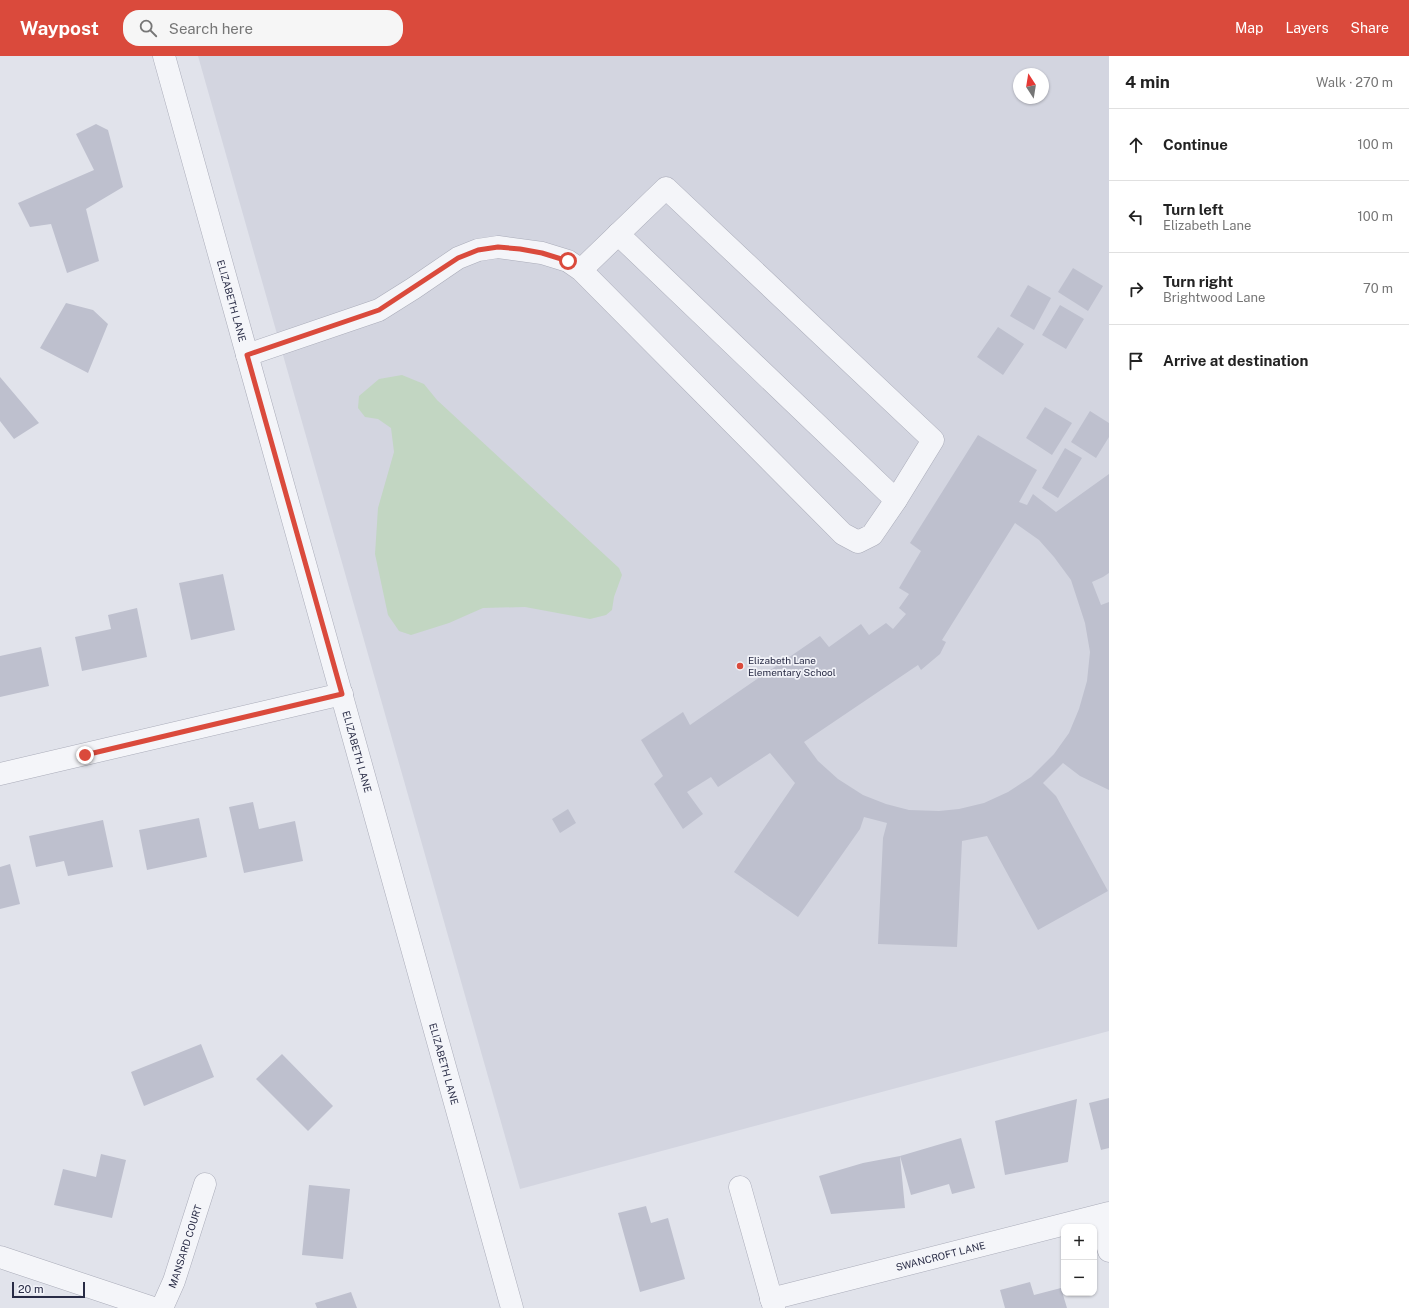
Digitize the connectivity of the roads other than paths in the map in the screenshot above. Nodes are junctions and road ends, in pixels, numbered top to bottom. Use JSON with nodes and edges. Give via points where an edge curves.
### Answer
{"nodes":[{"id":1,"x":164,"y":56,"type":"edge"},
{"id":2,"x":618,"y":234,"type":"junction"},
{"id":3,"x":581,"y":270,"type":"junction"},
{"id":4,"x":247,"y":355,"type":"junction"},
{"id":5,"x":896,"y":500,"type":"junction"},
{"id":6,"x":342,"y":694,"type":"junction"},
{"id":7,"x":0,"y":774,"type":"edge"},
{"id":8,"x":205,"y":1184,"type":"dead end"},
{"id":9,"x":740,"y":1187,"type":"dead end"},
{"id":10,"x":1104,"y":1214,"type":"edge"},
{"id":11,"x":1109,"y":1250,"type":"edge"},
{"id":12,"x":0,"y":1257,"type":"edge"},
{"id":13,"x":773,"y":1303,"type":"edge"},
{"id":14,"x":154,"y":1308,"type":"edge"},
{"id":15,"x":162,"y":1308,"type":"edge"},
{"id":16,"x":512,"y":1308,"type":"edge"}],
"edges":[{"from":1,"to":4,"type":"street","name":"ELIZABETH LANE"},
{"from":2,"to":3,"type":"street"},
{"from":2,"to":5,"type":"street"},
{"from":2,"to":5,"type":"street","via":[[666,188],[932,440]]},
{"from":3,"to":4,"type":"street","via":[[568,261],[542,253],[498,247],[478,250],[458,258],[379,310]]},
{"from":3,"to":5,"type":"street","via":[[843,534],[858,542],[872,535]]},
{"from":4,"to":6,"type":"street","name":"ELIZABETH LANE"},
{"from":6,"to":7,"type":"street"},
{"from":6,"to":16,"type":"street","name":"ELIZABETH LANE"},
{"from":8,"to":15,"type":"street","name":"MANSARD COURT","via":[[174,1281]]},
{"from":9,"to":13,"type":"street"},
{"from":10,"to":11,"type":"street"},
{"from":10,"to":13,"type":"street","name":"SWANCROFT LANE"},
{"from":12,"to":14,"type":"street"}]}
